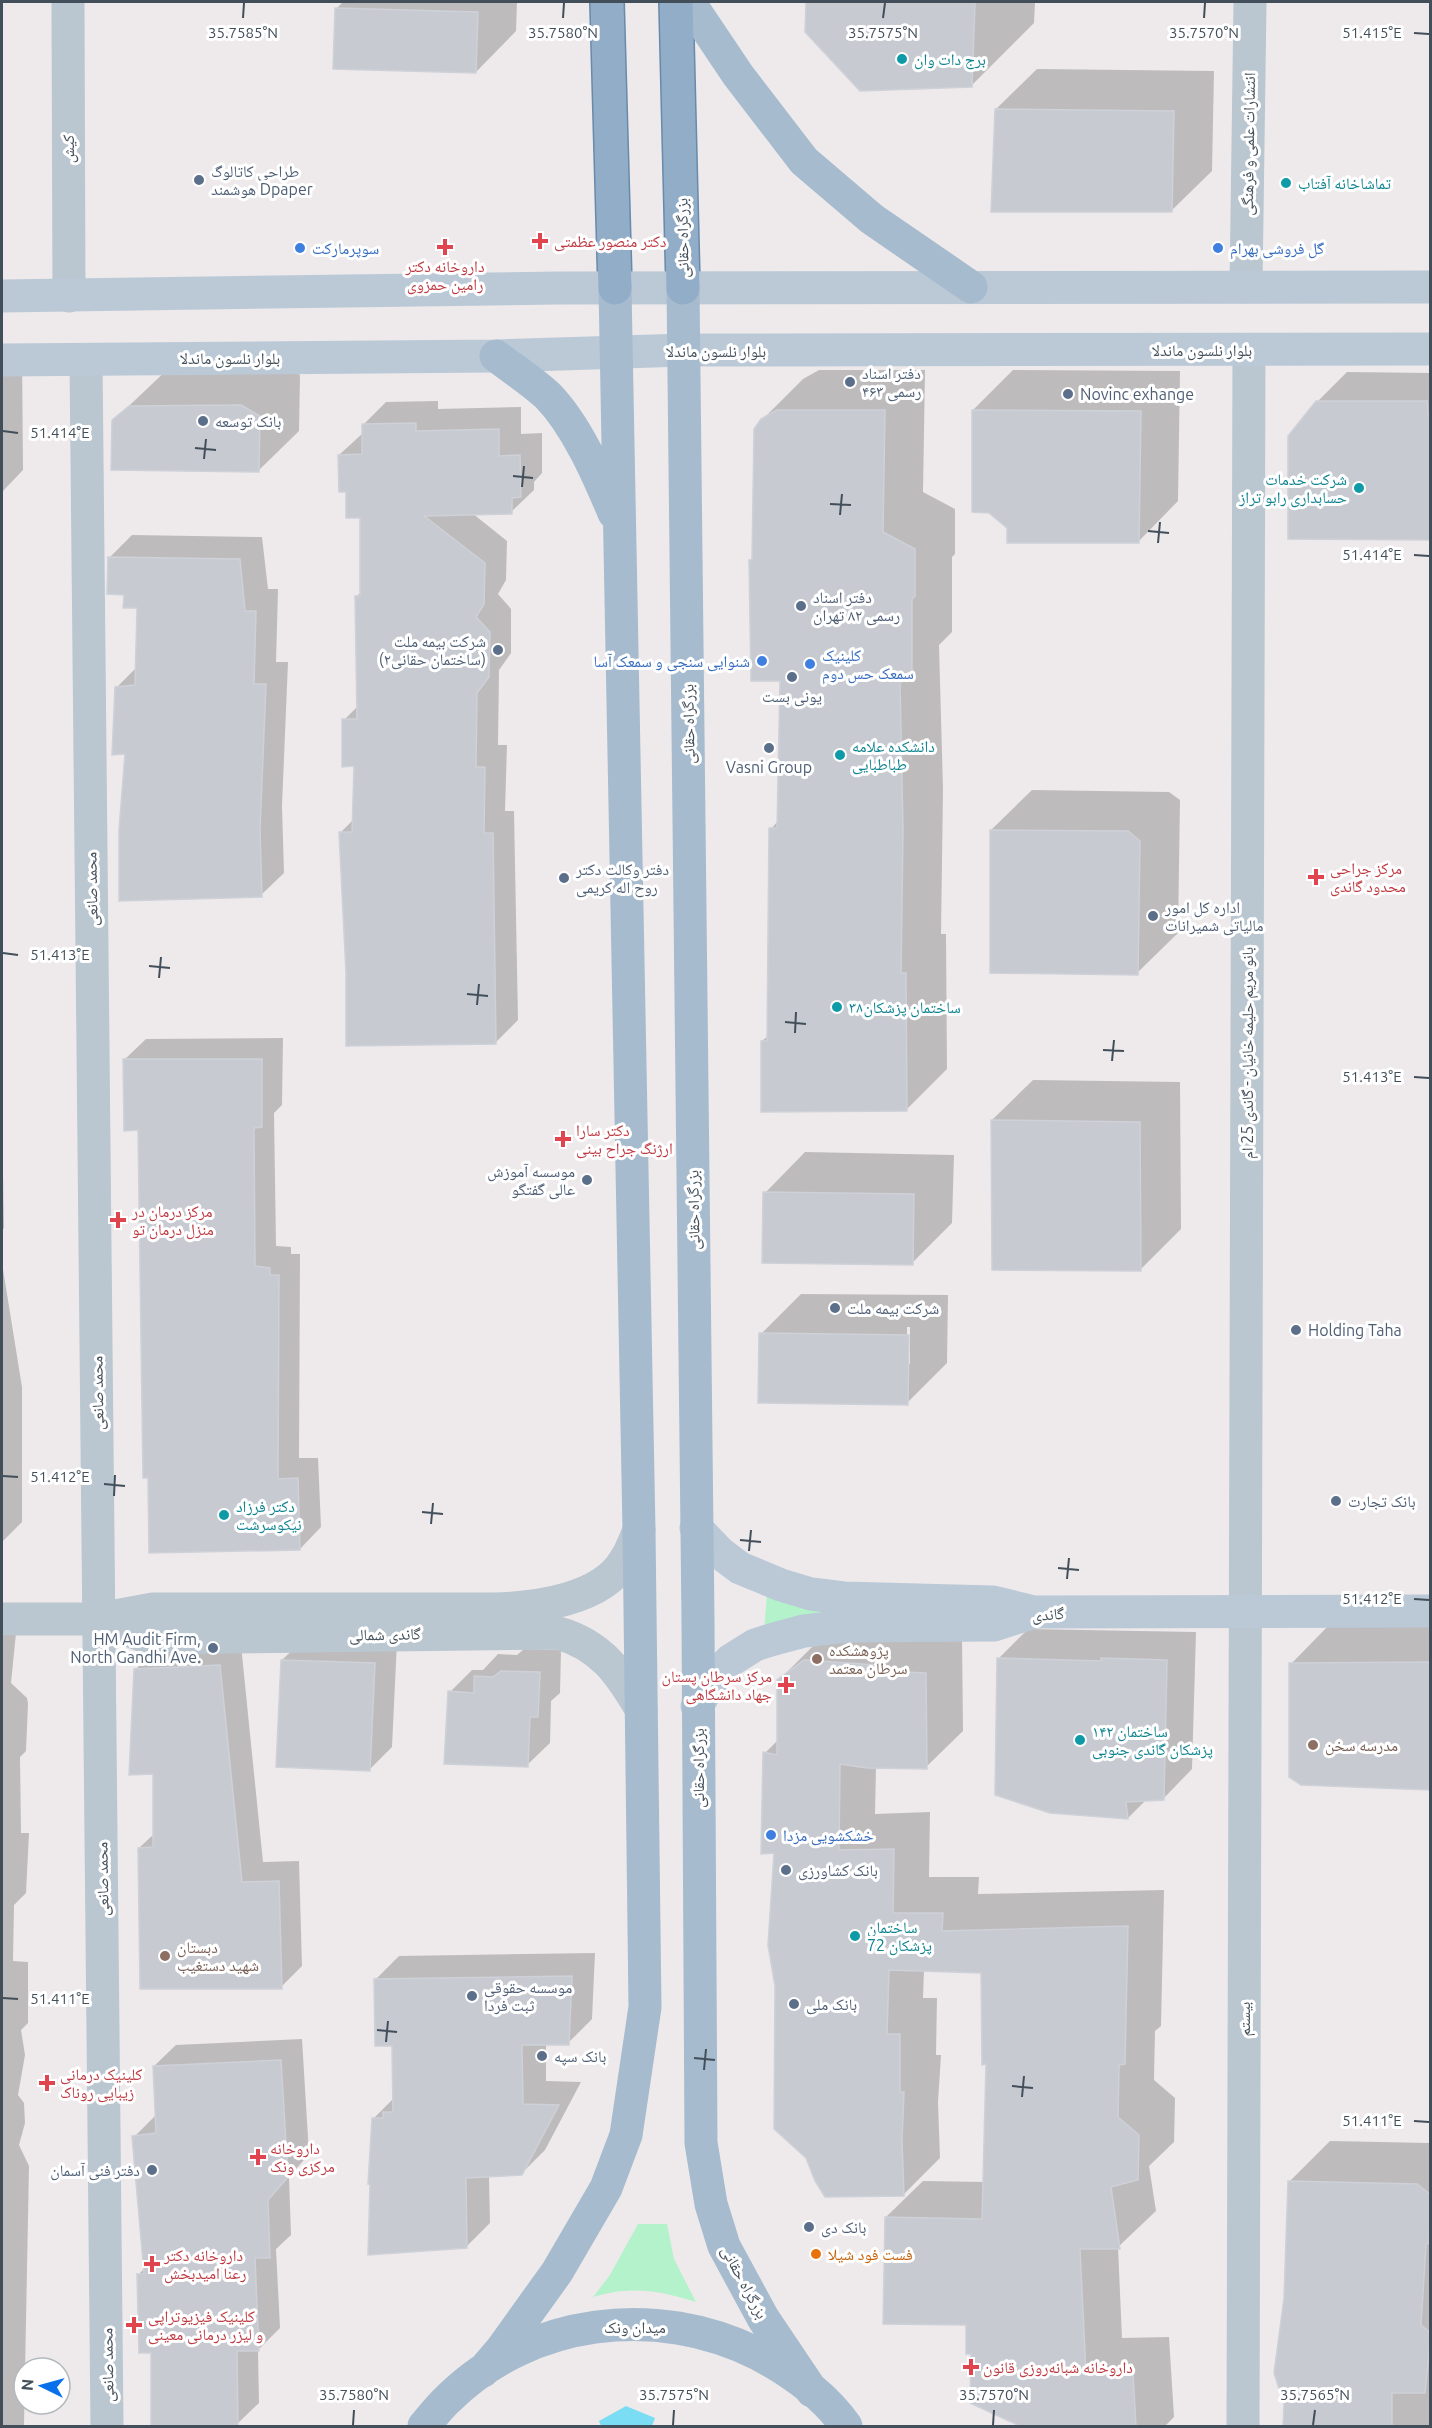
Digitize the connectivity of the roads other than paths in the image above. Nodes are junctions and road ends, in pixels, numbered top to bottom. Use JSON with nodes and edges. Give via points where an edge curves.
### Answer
{"nodes":[{"id":1,"x":68,"y":2,"type":"edge"},
{"id":2,"x":608,"y":2,"type":"edge"},
{"id":3,"x":676,"y":2,"type":"edge"},
{"id":4,"x":688,"y":2,"type":"edge"},
{"id":5,"x":1250,"y":2,"type":"edge"},
{"id":6,"x":971,"y":287,"type":"junction"},
{"id":7,"x":1246,"y":287,"type":"junction"},
{"id":8,"x":1431,"y":287,"type":"edge"},
{"id":9,"x":615,"y":288,"type":"junction"},
{"id":10,"x":683,"y":288,"type":"junction"},
{"id":11,"x":2,"y":296,"type":"edge"},
{"id":12,"x":69,"y":296,"type":"junction"},
{"id":13,"x":1431,"y":349,"type":"edge"},
{"id":14,"x":685,"y":350,"type":"junction"},
{"id":15,"x":1249,"y":350,"type":"junction"},
{"id":16,"x":616,"y":352,"type":"junction"},
{"id":17,"x":496,"y":356,"type":"junction"},
{"id":18,"x":2,"y":360,"type":"edge"},
{"id":19,"x":86,"y":360,"type":"junction"},
{"id":20,"x":620,"y":529,"type":"junction"},
{"id":21,"x":696,"y":1528,"type":"junction"},
{"id":22,"x":639,"y":1530,"type":"junction"},
{"id":23,"x":1431,"y":1611,"type":"edge"},
{"id":24,"x":1034,"y":1612,"type":"junction"},
{"id":25,"x":1246,"y":1612,"type":"junction"},
{"id":26,"x":2,"y":1619,"type":"edge"},
{"id":27,"x":99,"y":1619,"type":"junction"},
{"id":28,"x":697,"y":1707,"type":"junction"},
{"id":29,"x":641,"y":1709,"type":"junction"},
{"id":30,"x":483,"y":2371,"type":"junction"},
{"id":31,"x":812,"y":2391,"type":"junction"},
{"id":32,"x":846,"y":2425,"type":"edge"},
{"id":33,"x":107,"y":2427,"type":"edge"},
{"id":34,"x":424,"y":2427,"type":"edge"},
{"id":35,"x":1243,"y":2427,"type":"edge"}],
"edges":[{"from":1,"to":12,"type":"street","name":"کیش"},
{"from":2,"to":9,"type":"highway"},
{"from":3,"to":10,"type":"highway","name":"بزرگراه حقانی"},
{"from":4,"to":6,"type":"main road","via":[[804,161],[872,219]]},
{"from":5,"to":7,"type":"street","name":"انتشارات علمی و فرهنگی"},
{"from":6,"to":7,"type":"main road"},
{"from":6,"to":10,"type":"main road"},
{"from":7,"to":8,"type":"main road"},
{"from":9,"to":10,"type":"main road"},
{"from":9,"to":12,"type":"main road"},
{"from":9,"to":16,"type":"main road"},
{"from":10,"to":14,"type":"main road","name":"بزرگراه حقانی"},
{"from":11,"to":12,"type":"main road"},
{"from":13,"to":15,"type":"main road","name":"بلوار نلسون ماندلا"},
{"from":14,"to":15,"type":"main road","name":"بلوار نلسون ماندلا"},
{"from":14,"to":16,"type":"main road","name":"بلوار نلسون ماندلا"},
{"from":14,"to":21,"type":"main road","name":"بزرگراه حقانی"},
{"from":15,"to":25,"type":"street","name":"بانو مریم حلیمه خانیان - گاندی 25 ام"},
{"from":16,"to":17,"type":"main road","name":"بلوار نلسون ماندلا"},
{"from":16,"to":20,"type":"main road"},
{"from":17,"to":19,"type":"main road","name":"بلوار نلسون ماندلا"},
{"from":17,"to":20,"type":"main road","via":[[547,396],[565,418],[600,480]]},
{"from":18,"to":19,"type":"main road","name":"بلوار نلسون ماندلا"},
{"from":19,"to":27,"type":"street","name":"محمد صانعی"},
{"from":20,"to":22,"type":"main road"},
{"from":21,"to":24,"type":"main road","via":[[740,1568],[811,1594],[993,1602]]},
{"from":21,"to":28,"type":"main road","name":"بزرگراه حقانی"},
{"from":22,"to":27,"type":"street","name":"گاندی شمالی","via":[[625,1561],[603,1581],[574,1596],[542,1605],[494,1609],[153,1609]]},
{"from":22,"to":29,"type":"main road"},
{"from":23,"to":25,"type":"main road","name":"گاندی"},
{"from":24,"to":25,"type":"main road","name":"گاندی"},
{"from":24,"to":28,"type":"main road","name":"گاندی","via":[[994,1625],[847,1626],[774,1639],[754,1645],[731,1660],[715,1676]]},
{"from":25,"to":35,"type":"street","name":"بیستم"},
{"from":26,"to":27,"type":"street","name":"گاندی شمالی"},
{"from":27,"to":29,"type":"street","name":"گاندی شمالی","via":[[149,1638],[558,1633],[586,1643],[606,1661],[621,1675]]},
{"from":27,"to":33,"type":"street","name":"محمد صانعی"},
{"from":28,"to":31,"type":"main road","name":"بزرگراه حقانی","via":[[701,2143],[711,2204],[724,2246],[763,2318]]},
{"from":29,"to":30,"type":"main road","via":[[645,2007],[626,2135],[599,2203],[557,2272]]},
{"from":30,"to":31,"type":"main road","name":"میدان ونک","via":[[543,2339],[580,2329],[656,2324],[694,2330],[737,2344],[777,2364]]},
{"from":30,"to":34,"type":"main road","name":"میدان ونک","via":[[448,2398]]},
{"from":31,"to":32,"type":"main road","name":"میدان ونک"}]}
